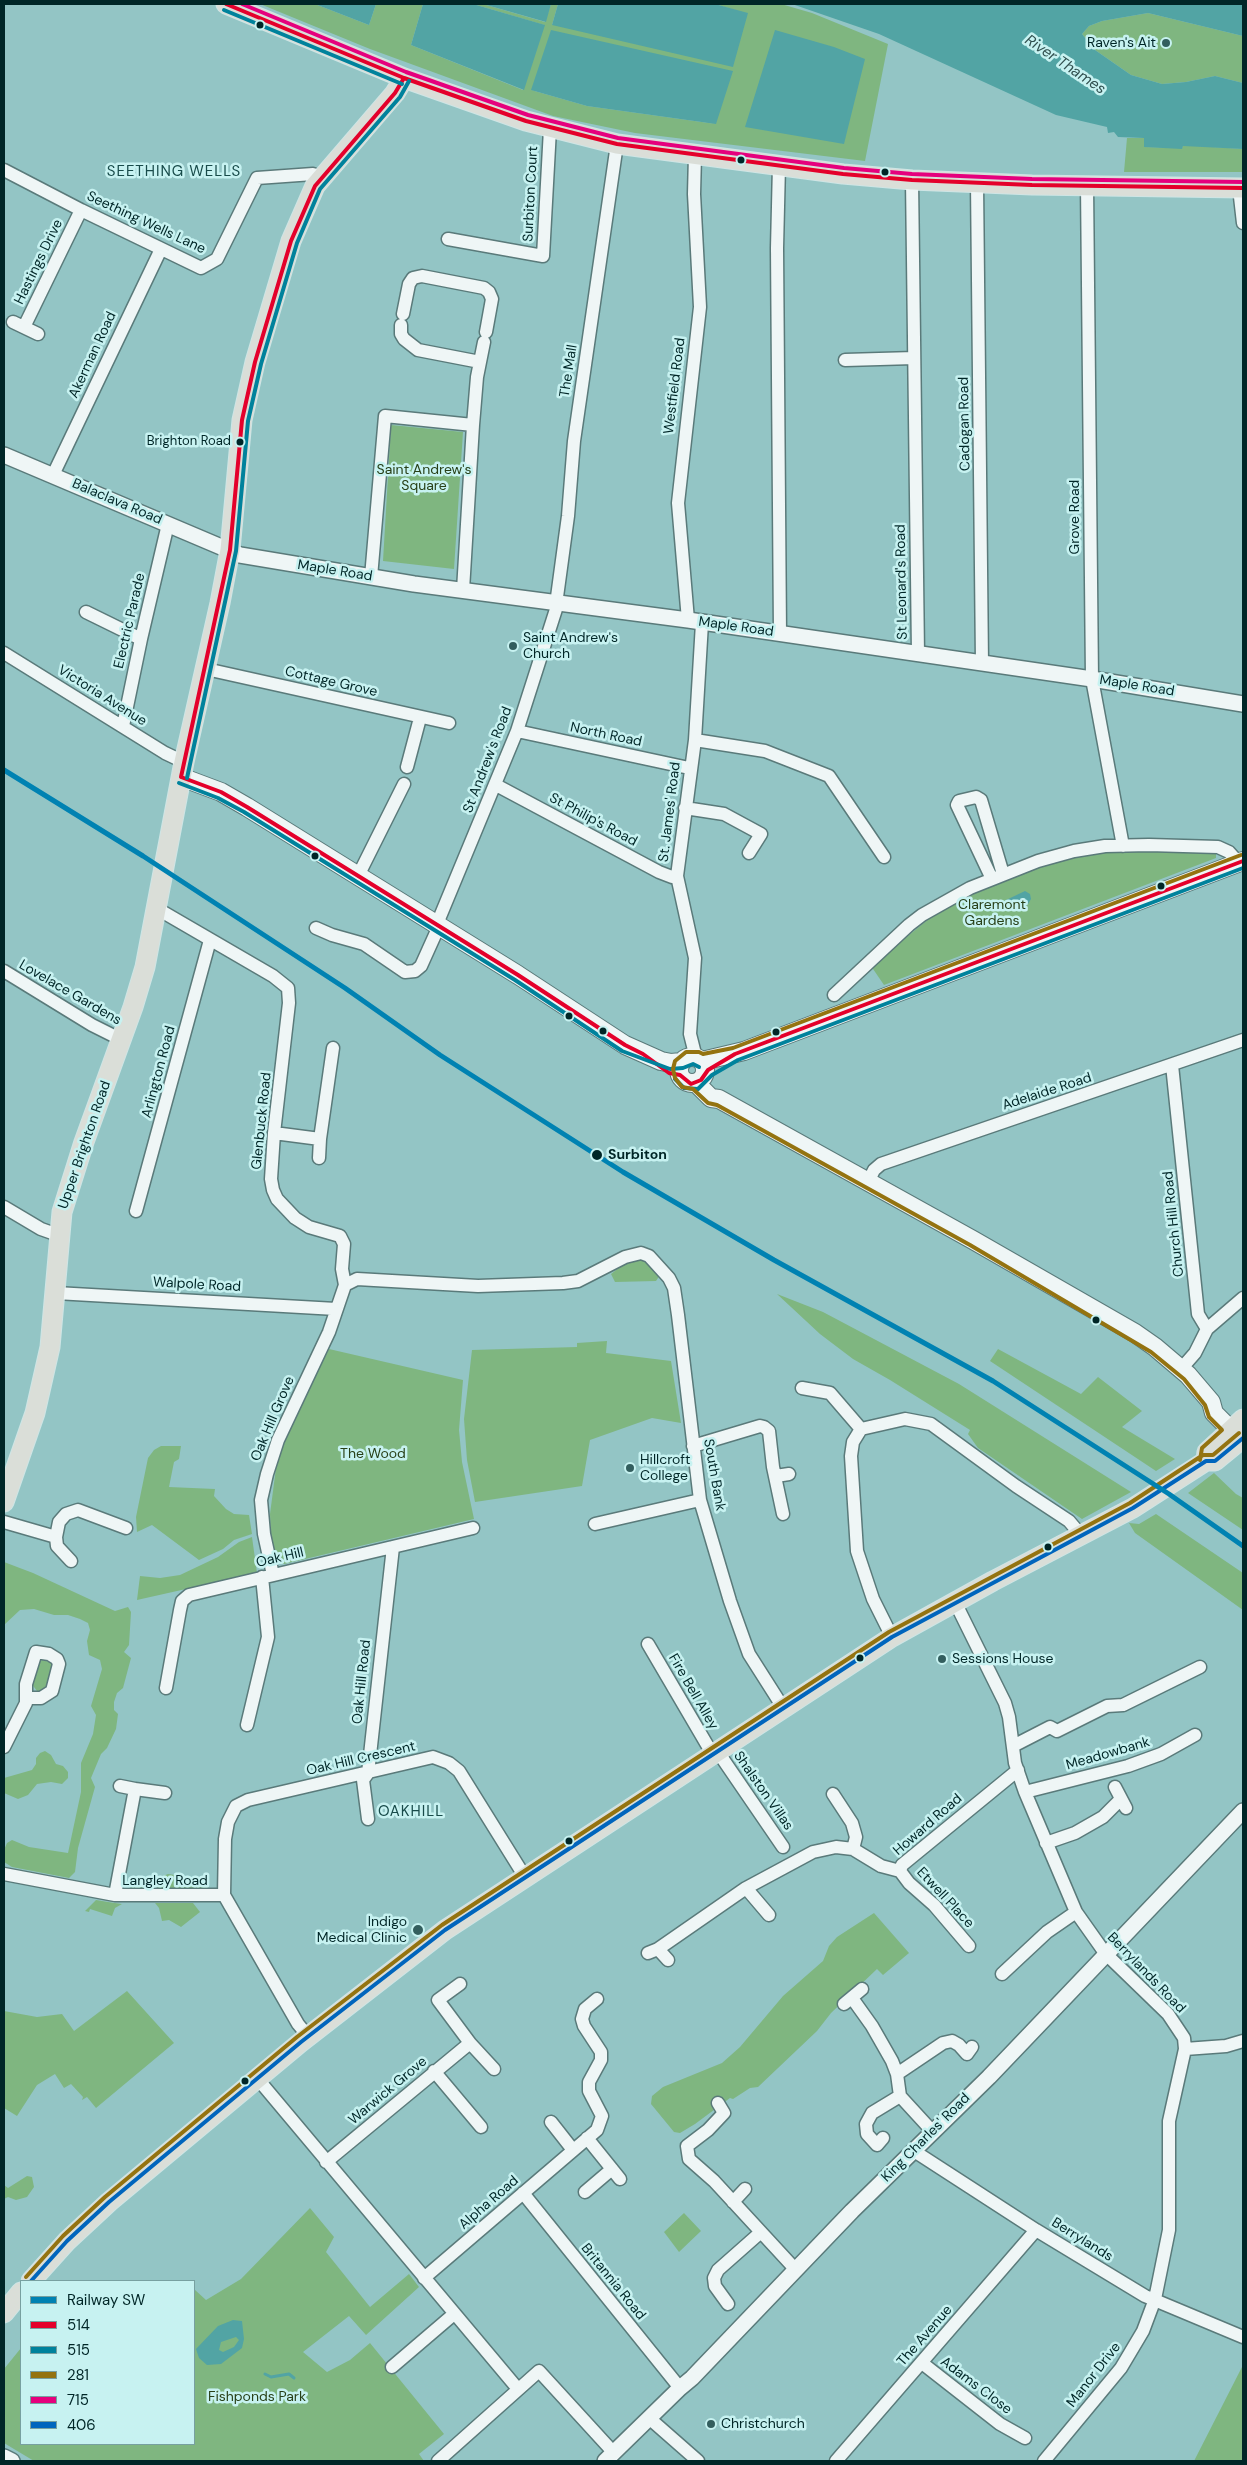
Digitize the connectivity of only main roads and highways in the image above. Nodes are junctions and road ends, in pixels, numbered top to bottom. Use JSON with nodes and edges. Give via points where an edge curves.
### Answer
{"nodes":[{"id":1,"x":226,"y":4,"type":"edge"},
{"id":2,"x":404,"y":78,"type":"junction"},
{"id":3,"x":1241,"y":188,"type":"edge"},
{"id":4,"x":183,"y":770,"type":"junction"},
{"id":5,"x":1241,"y":862,"type":"edge"},
{"id":6,"x":693,"y":1069,"type":"junction"},
{"id":7,"x":1241,"y":1431,"type":"edge"},
{"id":8,"x":4,"y":1502,"type":"edge"},
{"id":9,"x":31,"y":2280,"type":"edge"},
{"id":10,"x":20,"y":2293,"type":"edge"},
{"id":11,"x":4,"y":2313,"type":"edge"}],
"edges":[{"from":1,"to":2,"type":"main road"},
{"from":2,"to":3,"type":"main road","via":[[550,129],[617,144],[912,180]]},
{"from":2,"to":4,"type":"main road","via":[[395,93],[315,186],[297,226],[255,362],[242,420],[230,550]]},
{"from":4,"to":6,"type":"main road","via":[[438,925],[669,1073]]},
{"from":4,"to":8,"type":"main road","name":"Upper Brighton Road","via":[[139,989],[67,1190],[58,1235],[56,1293],[41,1392]]},
{"from":5,"to":6,"type":"main road"},
{"from":6,"to":7,"type":"main road","via":[[711,1098],[719,1099],[1134,1333],[1181,1369],[1211,1402],[1222,1406]]},
{"from":7,"to":9,"type":"main road","via":[[1215,1461],[1206,1461],[1133,1508],[892,1637],[416,1951],[308,2036],[96,2214]]},
{"from":10,"to":11,"type":"main road"}]}
